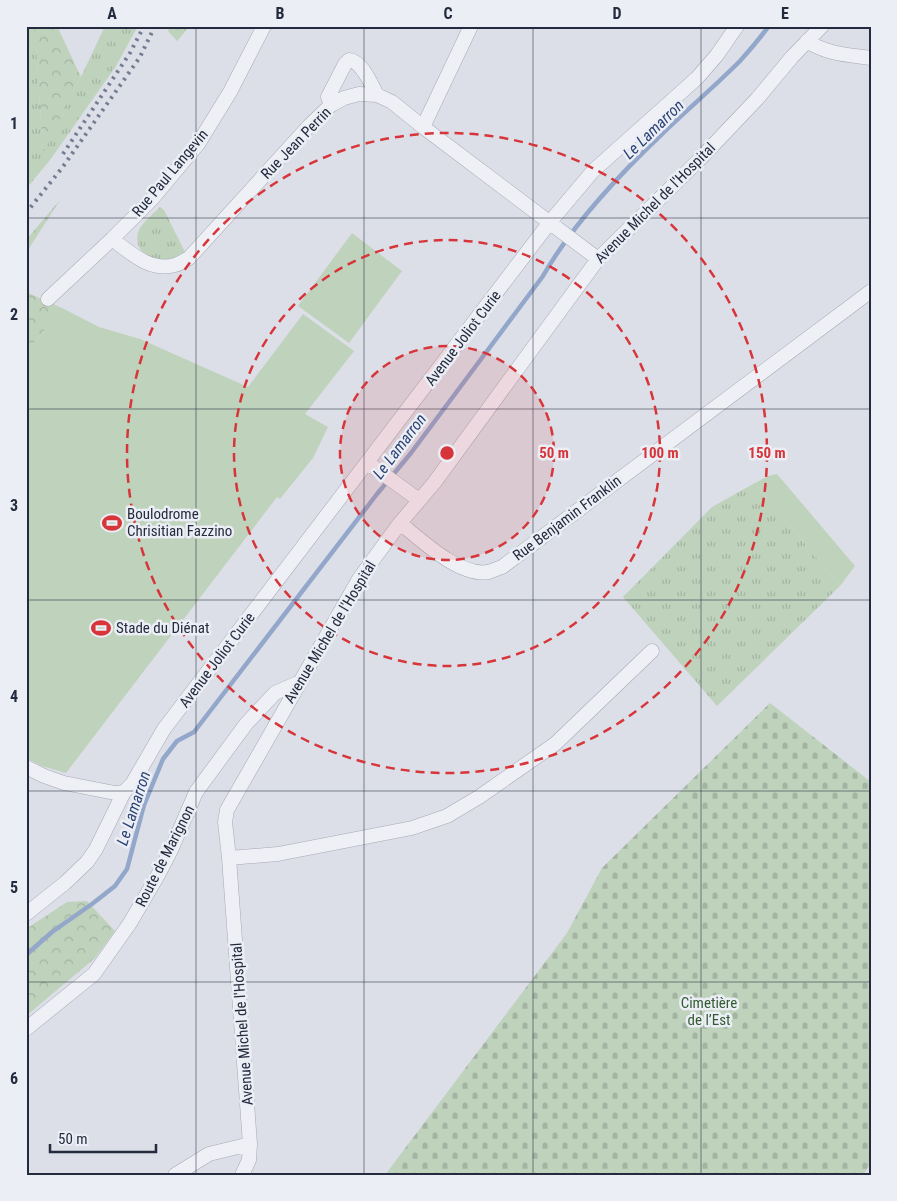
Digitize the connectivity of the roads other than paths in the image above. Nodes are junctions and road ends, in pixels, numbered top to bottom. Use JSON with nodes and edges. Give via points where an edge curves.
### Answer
{"nodes":[{"id":1,"x":264,"y":26,"type":"edge"},
{"id":2,"x":471,"y":26,"type":"edge"},
{"id":3,"x":737,"y":26,"type":"edge"},
{"id":4,"x":822,"y":26,"type":"edge"},
{"id":5,"x":808,"y":41,"type":"junction"},
{"id":6,"x":871,"y":58,"type":"edge"},
{"id":7,"x":377,"y":95,"type":"junction"},
{"id":8,"x":332,"y":105,"type":"junction"},
{"id":9,"x":423,"y":127,"type":"junction"},
{"id":10,"x":550,"y":222,"type":"junction"},
{"id":11,"x":112,"y":239,"type":"junction"},
{"id":12,"x":598,"y":259,"type":"junction"},
{"id":13,"x":871,"y":291,"type":"edge"},
{"id":14,"x":48,"y":299,"type":"dead end"},
{"id":15,"x":368,"y":463,"type":"junction"},
{"id":16,"x":420,"y":500,"type":"junction"},
{"id":17,"x":400,"y":523,"type":"junction"},
{"id":18,"x":652,"y":651,"type":"dead end"},
{"id":19,"x":300,"y":682,"type":"junction"},
{"id":20,"x":26,"y":767,"type":"edge"},
{"id":21,"x":124,"y":792,"type":"junction"},
{"id":22,"x":229,"y":858,"type":"junction"},
{"id":23,"x":26,"y":914,"type":"edge"},
{"id":24,"x":26,"y":1029,"type":"edge"},
{"id":25,"x":250,"y":1144,"type":"junction"},
{"id":26,"x":175,"y":1175,"type":"edge"},
{"id":27,"x":242,"y":1175,"type":"edge"}],
"edges":[{"from":1,"to":11,"type":"street","name":"Rue Paul Langevin","via":[[230,92],[198,144],[152,199]]},
{"from":2,"to":9,"type":"street"},
{"from":3,"to":10,"type":"street","name":"Avenue Joliot Curie","via":[[697,78],[593,171]]},
{"from":4,"to":5,"type":"street","name":"Avenue Michel de l'Hospital"},
{"from":5,"to":6,"type":"street","via":[[828,52]]},
{"from":5,"to":12,"type":"street","name":"Avenue Michel de l'Hospital","via":[[699,160]]},
{"from":7,"to":8,"type":"street","name":"Rue Jean Perrin","via":[[360,94]]},
{"from":7,"to":8,"type":"street","via":[[359,65],[349,60],[328,97]]},
{"from":7,"to":9,"type":"street","via":[[392,102]]},
{"from":8,"to":11,"type":"street","name":"Rue Jean Perrin","via":[[189,258],[160,268],[147,264]]},
{"from":9,"to":10,"type":"street"},
{"from":10,"to":12,"type":"street"},
{"from":10,"to":15,"type":"street","name":"Avenue Joliot Curie"},
{"from":11,"to":14,"type":"street","name":"Rue Paul Langevin"},
{"from":12,"to":16,"type":"street","name":"Avenue Michel de l'Hospital"},
{"from":13,"to":17,"type":"street","name":"Rue Benjamin Franklin","via":[[502,567],[487,573],[468,570],[446,560]]},
{"from":15,"to":16,"type":"street"},
{"from":15,"to":21,"type":"street","name":"Avenue Joliot Curie","via":[[164,729]]},
{"from":16,"to":17,"type":"street","name":"Avenue Michel de l'Hospital"},
{"from":17,"to":19,"type":"street","name":"Avenue Michel de l'Hospital","via":[[359,579]]},
{"from":18,"to":22,"type":"street","via":[[554,744],[447,816],[403,830],[278,854]]},
{"from":19,"to":22,"type":"street","name":"Avenue Michel de l'Hospital","via":[[227,810]]},
{"from":19,"to":24,"type":"street","name":"Route de Marignon","via":[[275,693],[246,724],[196,792],[158,875],[130,923],[94,974]]},
{"from":20,"to":21,"type":"street","via":[[64,783]]},
{"from":21,"to":23,"type":"street","name":"Avenue Joliot Curie","via":[[87,862]]},
{"from":22,"to":25,"type":"street","name":"Avenue Michel de l'Hospital"},
{"from":25,"to":26,"type":"street","via":[[209,1154]]},
{"from":25,"to":27,"type":"street","name":"Avenue Michel de l'Hospital"}]}
